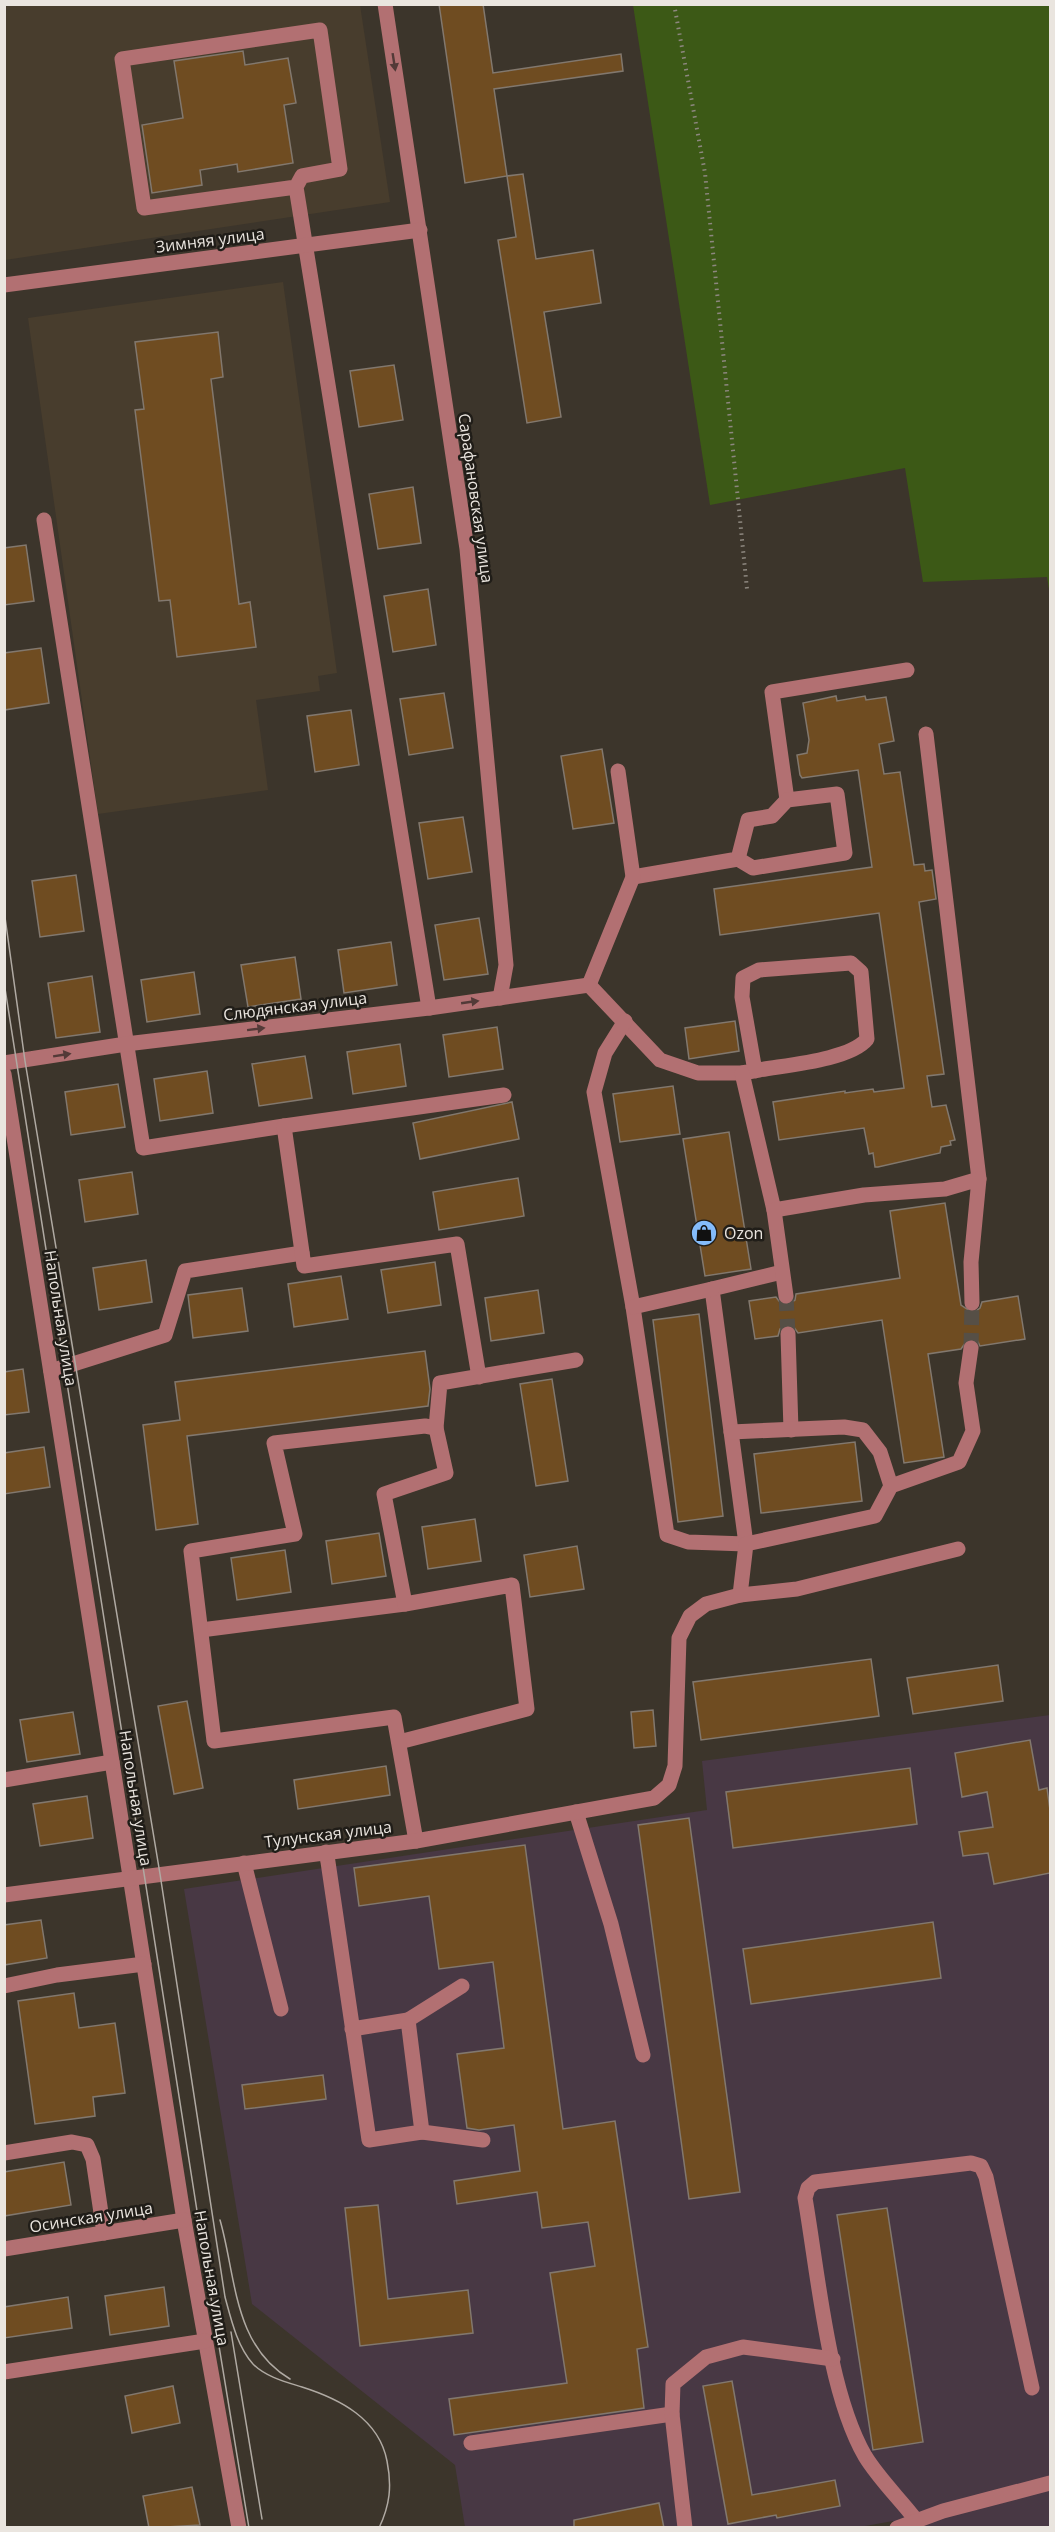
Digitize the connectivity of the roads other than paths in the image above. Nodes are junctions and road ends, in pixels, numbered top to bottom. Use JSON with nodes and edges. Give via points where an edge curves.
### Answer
{"nodes":[{"id":1,"x":385,"y":4,"type":"edge"},
{"id":2,"x":296,"y":187,"type":"junction"},
{"id":3,"x":420,"y":230,"type":"junction"},
{"id":4,"x":308,"y":245,"type":"junction"},
{"id":5,"x":4,"y":285,"type":"edge"},
{"id":6,"x":44,"y":520,"type":"dead end"},
{"id":7,"x":907,"y":670,"type":"dead end"},
{"id":8,"x":926,"y":734,"type":"dead end"},
{"id":9,"x":618,"y":771,"type":"dead end"},
{"id":10,"x":787,"y":800,"type":"junction"},
{"id":11,"x":738,"y":859,"type":"junction"},
{"id":12,"x":633,"y":877,"type":"junction"},
{"id":13,"x":589,"y":985,"type":"junction"},
{"id":14,"x":500,"y":998,"type":"junction"},
{"id":15,"x":429,"y":1008,"type":"junction"},
{"id":16,"x":625,"y":1021,"type":"junction"},
{"id":17,"x":126,"y":1044,"type":"junction"},
{"id":18,"x":4,"y":1063,"type":"edge"},
{"id":19,"x":749,"y":1072,"type":"junction"},
{"id":20,"x":4,"y":1074,"type":"edge"},
{"id":21,"x":504,"y":1095,"type":"dead end"},
{"id":22,"x":284,"y":1126,"type":"junction"},
{"id":23,"x":979,"y":1179,"type":"junction"},
{"id":24,"x":774,"y":1210,"type":"junction"},
{"id":25,"x":302,"y":1253,"type":"junction"},
{"id":26,"x":782,"y":1272,"type":"junction"},
{"id":27,"x":712,"y":1289,"type":"junction"},
{"id":28,"x":786,"y":1296,"type":"tunnel mouth"},
{"id":29,"x":972,"y":1303,"type":"tunnel mouth"},
{"id":30,"x":633,"y":1307,"type":"junction"},
{"id":31,"x":788,"y":1334,"type":"tunnel mouth"},
{"id":32,"x":971,"y":1348,"type":"tunnel mouth"},
{"id":33,"x":576,"y":1360,"type":"dead end"},
{"id":34,"x":51,"y":1371,"type":"junction"},
{"id":35,"x":479,"y":1377,"type":"junction"},
{"id":36,"x":436,"y":1428,"type":"junction"},
{"id":37,"x":791,"y":1430,"type":"junction"},
{"id":38,"x":731,"y":1432,"type":"junction"},
{"id":39,"x":891,"y":1486,"type":"junction"},
{"id":40,"x":746,"y":1544,"type":"junction"},
{"id":41,"x":958,"y":1550,"type":"dead end"},
{"id":42,"x":740,"y":1594,"type":"junction"},
{"id":43,"x":405,"y":1604,"type":"junction"},
{"id":44,"x":201,"y":1630,"type":"junction"},
{"id":45,"x":399,"y":1742,"type":"junction"},
{"id":46,"x":112,"y":1762,"type":"junction"},
{"id":47,"x":4,"y":1780,"type":"edge"},
{"id":48,"x":576,"y":1812,"type":"junction"},
{"id":49,"x":416,"y":1841,"type":"junction"},
{"id":50,"x":326,"y":1852,"type":"junction"},
{"id":51,"x":244,"y":1863,"type":"junction"},
{"id":52,"x":130,"y":1878,"type":"junction"},
{"id":53,"x":4,"y":1894,"type":"edge"},
{"id":54,"x":144,"y":1964,"type":"junction"},
{"id":55,"x":4,"y":1986,"type":"edge"},
{"id":56,"x":462,"y":1986,"type":"dead end"},
{"id":57,"x":281,"y":2009,"type":"dead end"},
{"id":58,"x":408,"y":2020,"type":"junction"},
{"id":59,"x":352,"y":2029,"type":"junction"},
{"id":60,"x":643,"y":2055,"type":"dead end"},
{"id":61,"x":422,"y":2132,"type":"junction"},
{"id":62,"x":483,"y":2140,"type":"dead end"},
{"id":63,"x":4,"y":2153,"type":"edge"},
{"id":64,"x":184,"y":2220,"type":"junction"},
{"id":65,"x":104,"y":2233,"type":"junction"},
{"id":66,"x":4,"y":2249,"type":"edge"},
{"id":67,"x":205,"y":2341,"type":"junction"},
{"id":68,"x":833,"y":2359,"type":"junction"},
{"id":69,"x":4,"y":2372,"type":"edge"},
{"id":70,"x":1032,"y":2388,"type":"dead end"},
{"id":71,"x":672,"y":2414,"type":"junction"},
{"id":72,"x":471,"y":2444,"type":"dead end"},
{"id":73,"x":1050,"y":2483,"type":"edge"},
{"id":74,"x":916,"y":2520,"type":"junction"},
{"id":75,"x":238,"y":2528,"type":"edge"},
{"id":76,"x":685,"y":2528,"type":"edge"},
{"id":77,"x":897,"y":2528,"type":"edge"}],
"edges":[{"from":1,"to":3,"type":"street","name":"Сарафановская улица","one_way":true},
{"from":2,"to":2,"type":"street","via":[[144,208],[122,59],[320,30],[340,169],[302,176]]},
{"from":2,"to":4,"type":"street"},
{"from":3,"to":4,"type":"street","name":"Зимняя улица"},
{"from":3,"to":14,"type":"street","name":"Сарафановская улица","via":[[467,549],[506,965]]},
{"from":4,"to":5,"type":"street","name":"Зимняя улица"},
{"from":4,"to":15,"type":"street"},
{"from":6,"to":17,"type":"street"},
{"from":7,"to":10,"type":"street","via":[[772,692]]},
{"from":8,"to":23,"type":"street"},
{"from":9,"to":12,"type":"street"},
{"from":10,"to":11,"type":"street","via":[[772,816],[748,820]]},
{"from":10,"to":11,"type":"street","via":[[837,794],[845,853],[753,868]]},
{"from":11,"to":12,"type":"street"},
{"from":12,"to":13,"type":"street"},
{"from":13,"to":14,"type":"street","name":"Слюдянская улица"},
{"from":13,"to":16,"type":"street"},
{"from":15,"to":14,"type":"street","name":"Слюдянская улица","one_way":true},
{"from":17,"to":15,"type":"street","name":"Слюдянская улица","one_way":true},
{"from":16,"to":19,"type":"street","via":[[660,1060],[698,1073]]},
{"from":16,"to":30,"type":"street","via":[[605,1053],[594,1092]]},
{"from":18,"to":17,"type":"street","name":"Слюдянская улица","one_way":true},
{"from":17,"to":22,"type":"street","via":[[143,1148]]},
{"from":19,"to":19,"type":"street","via":[[860,1048],[867,1039],[861,972],[851,963],[759,970],[743,978]]},
{"from":19,"to":24,"type":"street"},
{"from":20,"to":34,"type":"street","name":"Напольная улица"},
{"from":21,"to":22,"type":"street"},
{"from":22,"to":25,"type":"street"},
{"from":23,"to":24,"type":"street","via":[[945,1188],[864,1195]]},
{"from":23,"to":29,"type":"street","via":[[971,1262]]},
{"from":24,"to":26,"type":"street"},
{"from":25,"to":34,"type":"street","via":[[185,1271],[165,1335]]},
{"from":25,"to":35,"type":"street","via":[[304,1266],[457,1244]]},
{"from":26,"to":27,"type":"street"},
{"from":26,"to":28,"type":"street"},
{"from":27,"to":30,"type":"street"},
{"from":27,"to":38,"type":"street"},
{"from":30,"to":40,"type":"street","via":[[667,1535],[688,1542]]},
{"from":31,"to":37,"type":"street"},
{"from":32,"to":39,"type":"street","via":[[966,1383],[973,1431],[959,1462]]},
{"from":33,"to":35,"type":"street"},
{"from":34,"to":46,"type":"street","name":"Напольная улица"},
{"from":35,"to":36,"type":"street","via":[[440,1383]]},
{"from":36,"to":43,"type":"street","via":[[446,1473],[384,1494]]},
{"from":36,"to":44,"type":"street","via":[[425,1426],[274,1443],[295,1534],[191,1551]]},
{"from":37,"to":38,"type":"street"},
{"from":37,"to":39,"type":"street","via":[[863,1430],[880,1452]]},
{"from":38,"to":40,"type":"street"},
{"from":39,"to":40,"type":"street","via":[[875,1516]]},
{"from":40,"to":42,"type":"street"},
{"from":41,"to":42,"type":"street","via":[[797,1589]]},
{"from":42,"to":48,"type":"street","name":"Тулунская улица","via":[[706,1604],[690,1616],[679,1638],[675,1766],[669,1785],[654,1798]]},
{"from":43,"to":44,"type":"street"},
{"from":43,"to":45,"type":"street","via":[[512,1584],[527,1709]]},
{"from":44,"to":45,"type":"street","via":[[214,1741],[394,1717]]},
{"from":45,"to":49,"type":"street"},
{"from":46,"to":47,"type":"street"},
{"from":46,"to":52,"type":"street","name":"Напольная улица"},
{"from":48,"to":49,"type":"street","name":"Тулунская улица"},
{"from":48,"to":60,"type":"street","via":[[610,1924]]},
{"from":49,"to":50,"type":"street","name":"Тулунская улица"},
{"from":50,"to":51,"type":"street","name":"Тулунская улица"},
{"from":50,"to":59,"type":"street"},
{"from":51,"to":52,"type":"street","name":"Тулунская улица"},
{"from":51,"to":57,"type":"street"},
{"from":52,"to":53,"type":"street","name":"Тулунская улица"},
{"from":52,"to":54,"type":"street","name":"Напольная улица"},
{"from":54,"to":55,"type":"street"},
{"from":54,"to":64,"type":"street","name":"Напольная улица"},
{"from":56,"to":58,"type":"street"},
{"from":58,"to":59,"type":"street"},
{"from":58,"to":61,"type":"street"},
{"from":59,"to":61,"type":"street","via":[[369,2140]]},
{"from":61,"to":62,"type":"street"},
{"from":63,"to":65,"type":"street","via":[[72,2142],[87,2145],[93,2159]]},
{"from":64,"to":65,"type":"street","name":"Осинская улица"},
{"from":64,"to":67,"type":"street","name":"Напольная улица"},
{"from":65,"to":66,"type":"street","name":"Осинская улица"},
{"from":67,"to":69,"type":"street"},
{"from":67,"to":75,"type":"street","name":"Напольная улица"},
{"from":68,"to":70,"type":"street","via":[[805,2198],[808,2188],[815,2182],[971,2163],[981,2166],[986,2177]]},
{"from":68,"to":71,"type":"street","via":[[743,2347],[706,2357],[673,2384]]},
{"from":68,"to":74,"type":"street","via":[[845,2408],[866,2456]]},
{"from":71,"to":72,"type":"street"},
{"from":71,"to":76,"type":"street"},
{"from":73,"to":74,"type":"street"},
{"from":74,"to":77,"type":"street"}]}
